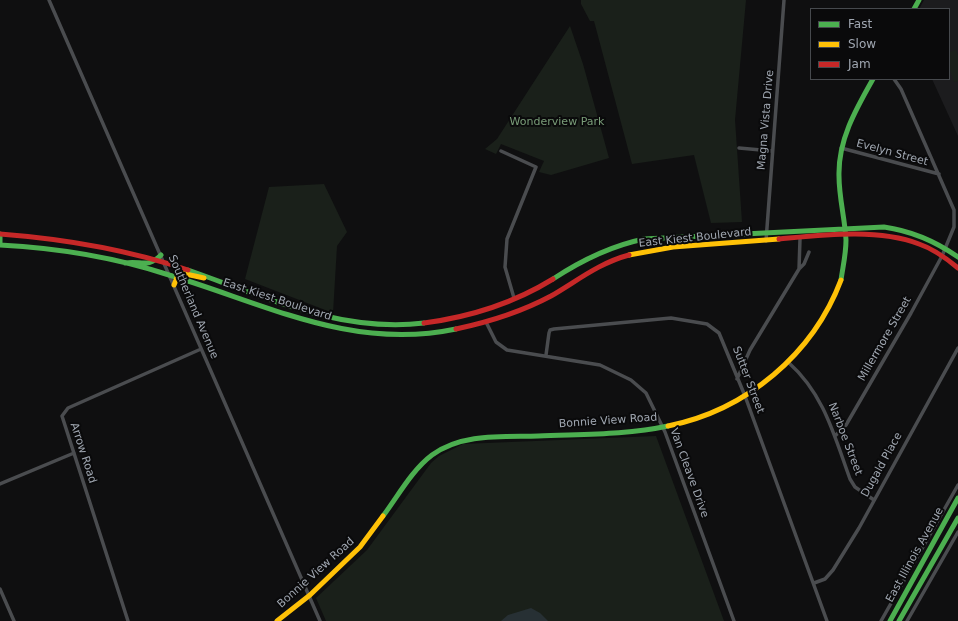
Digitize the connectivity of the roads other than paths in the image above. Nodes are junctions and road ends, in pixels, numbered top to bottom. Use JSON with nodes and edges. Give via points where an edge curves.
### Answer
{"nodes":[{"id":1,"x":49,"y":0,"type":"edge"},
{"id":2,"x":784,"y":0,"type":"edge"},
{"id":3,"x":872,"y":80,"type":"edge"},
{"id":4,"x":895,"y":80,"type":"edge"},
{"id":5,"x":739,"y":148,"type":"dead end"},
{"id":6,"x":841,"y":148,"type":"junction"},
{"id":7,"x":502,"y":151,"type":"dead end"},
{"id":8,"x":772,"y":151,"type":"junction"},
{"id":9,"x":939,"y":174,"type":"junction"},
{"id":10,"x":845,"y":228,"type":"junction"},
{"id":11,"x":767,"y":232,"type":"junction"},
{"id":12,"x":0,"y":234,"type":"edge"},
{"id":13,"x":846,"y":236,"type":"junction"},
{"id":14,"x":800,"y":238,"type":"junction"},
{"id":15,"x":766,"y":241,"type":"junction"},
{"id":16,"x":0,"y":244,"type":"edge"},
{"id":17,"x":946,"y":248,"type":"junction"},
{"id":18,"x":808,"y":252,"type":"dead end"},
{"id":19,"x":161,"y":255,"type":"junction"},
{"id":20,"x":942,"y":256,"type":"junction"},
{"id":21,"x":958,"y":256,"type":"edge"},
{"id":22,"x":157,"y":260,"type":"junction"},
{"id":23,"x":124,"y":263,"type":"junction"},
{"id":24,"x":165,"y":263,"type":"junction"},
{"id":25,"x":958,"y":268,"type":"edge"},
{"id":26,"x":799,"y":269,"type":"junction"},
{"id":27,"x":170,"y":275,"type":"junction"},
{"id":28,"x":177,"y":277,"type":"junction"},
{"id":29,"x":209,"y":278,"type":"junction"},
{"id":30,"x":174,"y":284,"type":"junction"},
{"id":31,"x":514,"y":298,"type":"junction"},
{"id":32,"x":345,"y":322,"type":"junction"},
{"id":33,"x":486,"y":322,"type":"junction"},
{"id":34,"x":344,"y":331,"type":"junction"},
{"id":35,"x":958,"y":348,"type":"edge"},
{"id":36,"x":201,"y":349,"type":"junction"},
{"id":37,"x":546,"y":355,"type":"junction"},
{"id":38,"x":788,"y":362,"type":"junction"},
{"id":39,"x":737,"y":379,"type":"junction"},
{"id":40,"x":745,"y":396,"type":"junction"},
{"id":41,"x":663,"y":428,"type":"junction"},
{"id":42,"x":835,"y":436,"type":"junction"},
{"id":43,"x":74,"y":453,"type":"junction"},
{"id":44,"x":0,"y":484,"type":"edge"},
{"id":45,"x":958,"y":485,"type":"edge"},
{"id":46,"x":958,"y":498,"type":"edge"},
{"id":47,"x":874,"y":500,"type":"junction"},
{"id":48,"x":949,"y":515,"type":"junction"},
{"id":49,"x":958,"y":519,"type":"edge"},
{"id":50,"x":958,"y":532,"type":"edge"},
{"id":51,"x":814,"y":583,"type":"junction"},
{"id":52,"x":0,"y":589,"type":"edge"},
{"id":53,"x":310,"y":595,"type":"junction"},
{"id":54,"x":14,"y":621,"type":"edge"},
{"id":55,"x":128,"y":621,"type":"edge"},
{"id":56,"x":277,"y":621,"type":"edge"},
{"id":57,"x":320,"y":621,"type":"edge"},
{"id":58,"x":734,"y":621,"type":"edge"},
{"id":59,"x":827,"y":621,"type":"edge"},
{"id":60,"x":881,"y":621,"type":"edge"},
{"id":61,"x":890,"y":621,"type":"edge"},
{"id":62,"x":899,"y":621,"type":"edge"},
{"id":63,"x":907,"y":621,"type":"edge"}],
"edges":[{"from":1,"to":19,"type":"street","name":"Southerland Avenue"},
{"from":2,"to":8,"type":"street","name":"Magna Vista Drive"},
{"from":3,"to":6,"type":"main road","name":"Bonnie View Road","via":[[850,120]]},
{"from":4,"to":9,"type":"street","name":"Millermore Street"},
{"from":5,"to":8,"type":"street"},
{"from":6,"to":9,"type":"street","name":"Evelyn Street"},
{"from":6,"to":10,"type":"main road","name":"Bonnie View Road","via":[[839,184]]},
{"from":7,"to":31,"type":"street","via":[[536,167],[508,239],[505,267]]},
{"from":8,"to":11,"type":"street","name":"Magna Vista Drive"},
{"from":9,"to":17,"type":"street","name":"Millermore Street","via":[[955,216],[954,227]]},
{"from":10,"to":11,"type":"main road","name":"East Kiest Boulevard"},
{"from":10,"to":13,"type":"main road","name":"Bonnie View Road"},
{"from":10,"to":17,"type":"main road","name":"East Kiest Boulevard","via":[[898,229],[925,237]]},
{"from":11,"to":15,"type":"street","name":"Magna Vista Drive"},
{"from":11,"to":31,"type":"main road","name":"East Kiest Boulevard","via":[[644,239],[622,244],[586,258],[537,288]]},
{"from":12,"to":16,"type":"main road"},
{"from":12,"to":22,"type":"main road","name":"East Kiest Boulevard","via":[[82,243]]},
{"from":13,"to":14,"type":"main road","name":"East Kiest Boulevard"},
{"from":13,"to":20,"type":"main road","name":"East Kiest Boulevard","via":[[871,235],[905,240],[924,245]]},
{"from":13,"to":38,"type":"main road","name":"Bonnie View Road","via":[[845,258],[834,296],[818,327]]},
{"from":14,"to":15,"type":"main road","name":"East Kiest Boulevard"},
{"from":14,"to":26,"type":"street"},
{"from":15,"to":33,"type":"main road","name":"East Kiest Boulevard","via":[[645,251],[626,256],[594,269],[550,296],[519,311]]},
{"from":16,"to":23,"type":"main road","name":"East Kiest Boulevard","via":[[56,249]]},
{"from":17,"to":20,"type":"street","name":"Millermore Street"},
{"from":17,"to":21,"type":"main road","name":"East Kiest Boulevard"},
{"from":18,"to":26,"type":"street","via":[[804,264]]},
{"from":19,"to":22,"type":"main road"},
{"from":19,"to":24,"type":"street","name":"Southerland Avenue"},
{"from":20,"to":25,"type":"main road","name":"East Kiest Boulevard"},
{"from":20,"to":42,"type":"street","name":"Millermore Street","via":[[846,425]]},
{"from":22,"to":23,"type":"main road","via":[[149,265],[131,261]]},
{"from":22,"to":24,"type":"main road","name":"East Kiest Boulevard"},
{"from":23,"to":27,"type":"main road","name":"East Kiest Boulevard"},
{"from":24,"to":27,"type":"street","name":"Southerland Avenue"},
{"from":24,"to":29,"type":"main road","name":"East Kiest Boulevard"},
{"from":26,"to":39,"type":"street","via":[[750,350]]},
{"from":27,"to":28,"type":"main road","name":"East Kiest Boulevard"},
{"from":27,"to":30,"type":"street","name":"Southerland Avenue"},
{"from":28,"to":29,"type":"main road","via":[[180,273]]},
{"from":28,"to":30,"type":"main road"},
{"from":28,"to":34,"type":"main road","name":"East Kiest Boulevard","via":[[318,326]]},
{"from":29,"to":32,"type":"main road","name":"East Kiest Boulevard","via":[[293,309]]},
{"from":30,"to":36,"type":"street","name":"Southerland Avenue"},
{"from":31,"to":32,"type":"main road","name":"East Kiest Boulevard","via":[[488,308],[438,321],[391,326]]},
{"from":32,"to":34,"type":"main road"},
{"from":33,"to":34,"type":"main road","name":"East Kiest Boulevard","via":[[421,335],[378,336]]},
{"from":33,"to":37,"type":"street","name":"Van Cleave Drive","via":[[502,348]]},
{"from":35,"to":47,"type":"street","name":"Dugald Place"},
{"from":36,"to":43,"type":"street","name":"Arrow Road","via":[[64,411],[62,420]]},
{"from":36,"to":53,"type":"street","name":"Southerland Avenue"},
{"from":37,"to":39,"type":"street","name":"Sutter Street","via":[[549,333],[552,329],[679,319],[701,322],[714,328],[723,340]]},
{"from":37,"to":41,"type":"street","name":"Van Cleave Drive","via":[[600,365],[631,380],[646,393]]},
{"from":38,"to":40,"type":"main road","name":"Bonnie View Road"},
{"from":38,"to":42,"type":"street","name":"Narboe Street","via":[[817,394]]},
{"from":39,"to":40,"type":"street","name":"Sutter Street"},
{"from":40,"to":41,"type":"main road","name":"Bonnie View Road","via":[[700,416]]},
{"from":40,"to":51,"type":"street","name":"Sutter Street"},
{"from":41,"to":53,"type":"main road","name":"Bonnie View Road","via":[[627,432],[479,438],[453,443],[436,452],[419,467],[360,547]]},
{"from":41,"to":58,"type":"street","name":"Van Cleave Drive"},
{"from":42,"to":47,"type":"street","name":"Narboe Street","via":[[850,479],[855,487]]},
{"from":43,"to":44,"type":"street"},
{"from":43,"to":55,"type":"street","name":"Arrow Road"},
{"from":45,"to":60,"type":"street"},
{"from":46,"to":48,"type":"main road","name":"East Illinois Avenue"},
{"from":47,"to":51,"type":"street","name":"Dugald Place","via":[[833,570],[825,579]]},
{"from":48,"to":49,"type":"main road"},
{"from":48,"to":61,"type":"main road","name":"East Illinois Avenue"},
{"from":49,"to":62,"type":"main road","name":"East Illinois Avenue"},
{"from":50,"to":63,"type":"street"},
{"from":51,"to":59,"type":"street","name":"Sutter Street"},
{"from":52,"to":54,"type":"street"},
{"from":53,"to":56,"type":"main road","name":"Bonnie View Road"},
{"from":53,"to":57,"type":"street","name":"Southerland Avenue"}]}
